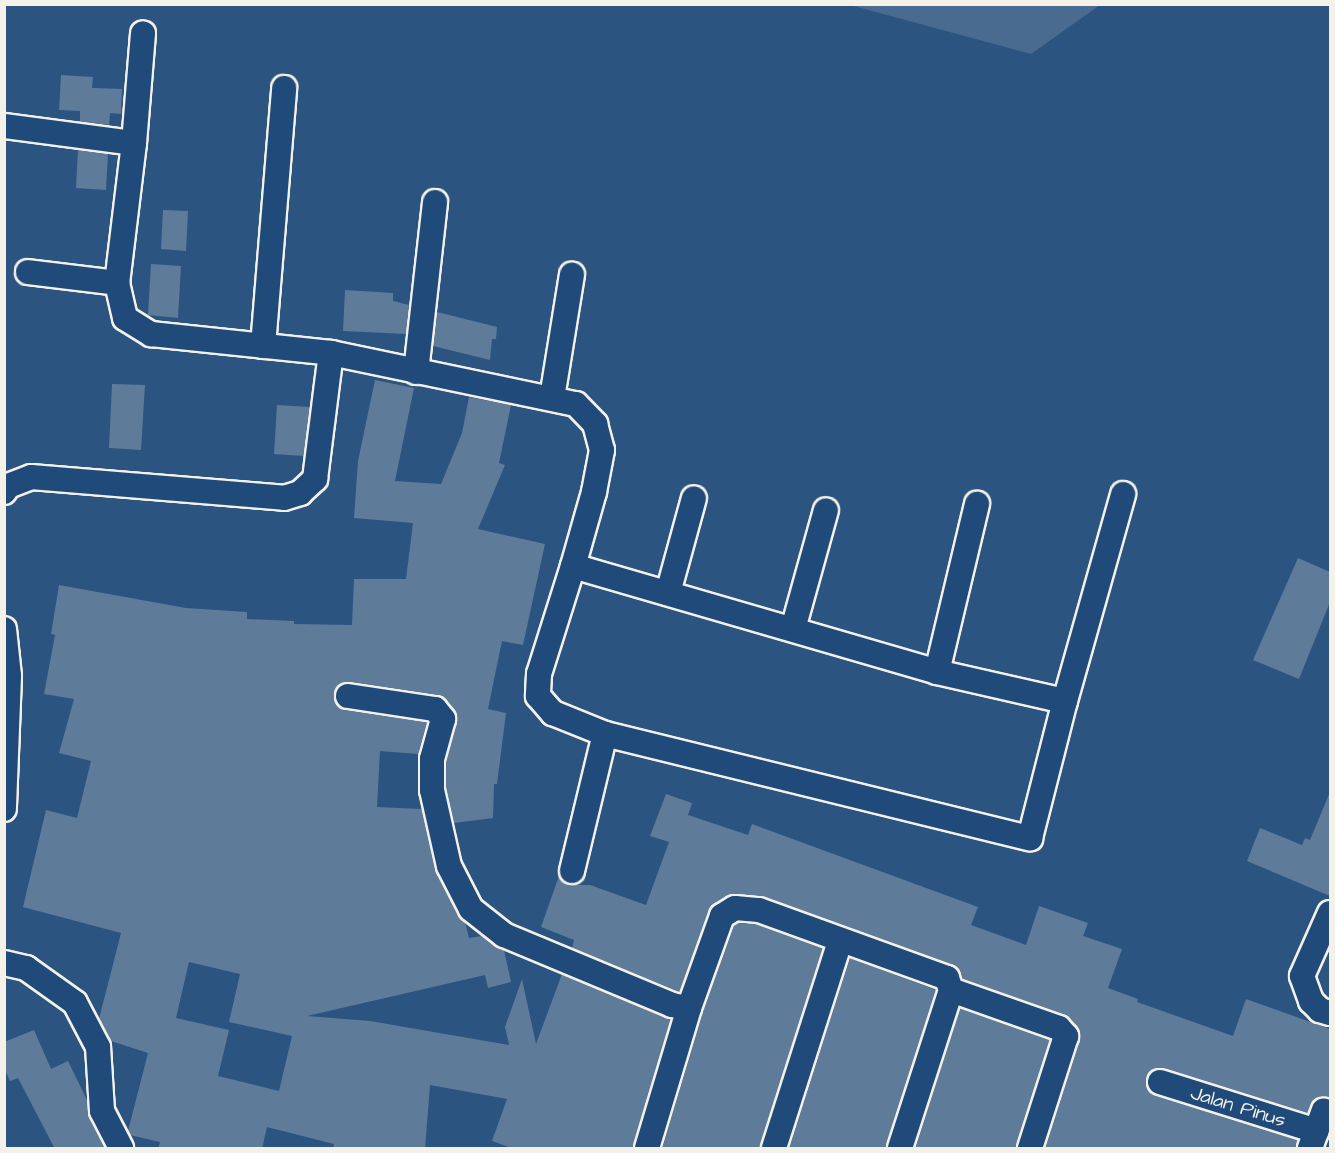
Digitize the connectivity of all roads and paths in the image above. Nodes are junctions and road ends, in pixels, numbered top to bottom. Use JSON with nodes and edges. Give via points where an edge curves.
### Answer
{"nodes":[{"id":1,"x":143,"y":33,"type":"dead end"},
{"id":2,"x":284,"y":88,"type":"dead end"},
{"id":3,"x":4,"y":126,"type":"edge"},
{"id":4,"x":134,"y":142,"type":"junction"},
{"id":5,"x":435,"y":202,"type":"dead end"},
{"id":6,"x":28,"y":272,"type":"dead end"},
{"id":7,"x":572,"y":274,"type":"dead end"},
{"id":8,"x":117,"y":283,"type":"junction"},
{"id":9,"x":263,"y":346,"type":"junction"},
{"id":10,"x":331,"y":353,"type":"junction"},
{"id":11,"x":416,"y":372,"type":"junction"},
{"id":12,"x":552,"y":398,"type":"junction"},
{"id":13,"x":4,"y":492,"type":"edge"},
{"id":14,"x":1123,"y":494,"type":"dead end"},
{"id":15,"x":694,"y":498,"type":"dead end"},
{"id":16,"x":977,"y":504,"type":"dead end"},
{"id":17,"x":826,"y":510,"type":"dead end"},
{"id":18,"x":573,"y":566,"type":"junction"},
{"id":19,"x":668,"y":593,"type":"junction"},
{"id":20,"x":4,"y":629,"type":"edge"},
{"id":21,"x":793,"y":629,"type":"junction"},
{"id":22,"x":937,"y":672,"type":"junction"},
{"id":23,"x":348,"y":696,"type":"dead end"},
{"id":24,"x":1065,"y":701,"type":"junction"},
{"id":25,"x":605,"y":734,"type":"junction"},
{"id":26,"x":4,"y":809,"type":"edge"},
{"id":27,"x":572,"y":871,"type":"dead end"},
{"id":28,"x":1330,"y":913,"type":"edge"},
{"id":29,"x":840,"y":941,"type":"junction"},
{"id":30,"x":4,"y":963,"type":"edge"},
{"id":31,"x":951,"y":990,"type":"junction"},
{"id":32,"x":689,"y":1008,"type":"junction"},
{"id":33,"x":1330,"y":1013,"type":"edge"},
{"id":34,"x":1160,"y":1082,"type":"dead end"},
{"id":35,"x":1317,"y":1130,"type":"edge"},
{"id":36,"x":121,"y":1149,"type":"edge"},
{"id":37,"x":647,"y":1149,"type":"edge"},
{"id":38,"x":774,"y":1149,"type":"edge"},
{"id":39,"x":900,"y":1149,"type":"edge"},
{"id":40,"x":1030,"y":1149,"type":"edge"}],
"edges":[{"from":1,"to":4,"type":"street"},
{"from":2,"to":9,"type":"street"},
{"from":3,"to":4,"type":"street"},
{"from":4,"to":8,"type":"street"},
{"from":5,"to":11,"type":"street"},
{"from":6,"to":8,"type":"street"},
{"from":7,"to":12,"type":"street"},
{"from":8,"to":9,"type":"street","via":[[125,318],[151,334]]},
{"from":9,"to":10,"type":"street"},
{"from":10,"to":11,"type":"street"},
{"from":10,"to":13,"type":"street","via":[[315,479],[300,493],[284,498],[31,477],[8,486]]},
{"from":11,"to":12,"type":"street"},
{"from":12,"to":18,"type":"street","via":[[576,404],[595,424],[602,450]]},
{"from":14,"to":24,"type":"street"},
{"from":15,"to":19,"type":"street"},
{"from":16,"to":22,"type":"street"},
{"from":17,"to":21,"type":"street"},
{"from":18,"to":19,"type":"street"},
{"from":18,"to":25,"type":"street","via":[[539,674],[538,696],[554,713]]},
{"from":19,"to":21,"type":"street"},
{"from":20,"to":26,"type":"street","via":[[9,676]]},
{"from":21,"to":22,"type":"street"},
{"from":22,"to":24,"type":"street"},
{"from":23,"to":32,"type":"street","via":[[435,709],[443,719],[432,759],[432,790],[449,866],[471,909],[504,935],[672,1005]]},
{"from":24,"to":25,"type":"street","via":[[1030,838]]},
{"from":25,"to":27,"type":"street"},
{"from":28,"to":33,"type":"street","via":[[1302,976],[1311,1001]]},
{"from":29,"to":31,"type":"street","via":[[947,978]]},
{"from":29,"to":32,"type":"street","via":[[759,910],[735,908],[723,916]]},
{"from":29,"to":38,"type":"street"},
{"from":30,"to":36,"type":"street","via":[[26,968],[75,1003],[99,1047],[102,1111]]},
{"from":31,"to":39,"type":"street"},
{"from":31,"to":40,"type":"street","via":[[1059,1028],[1066,1036]]},
{"from":32,"to":37,"type":"street"},
{"from":34,"to":35,"type":"street","name":"Jalan Pinus"}]}
